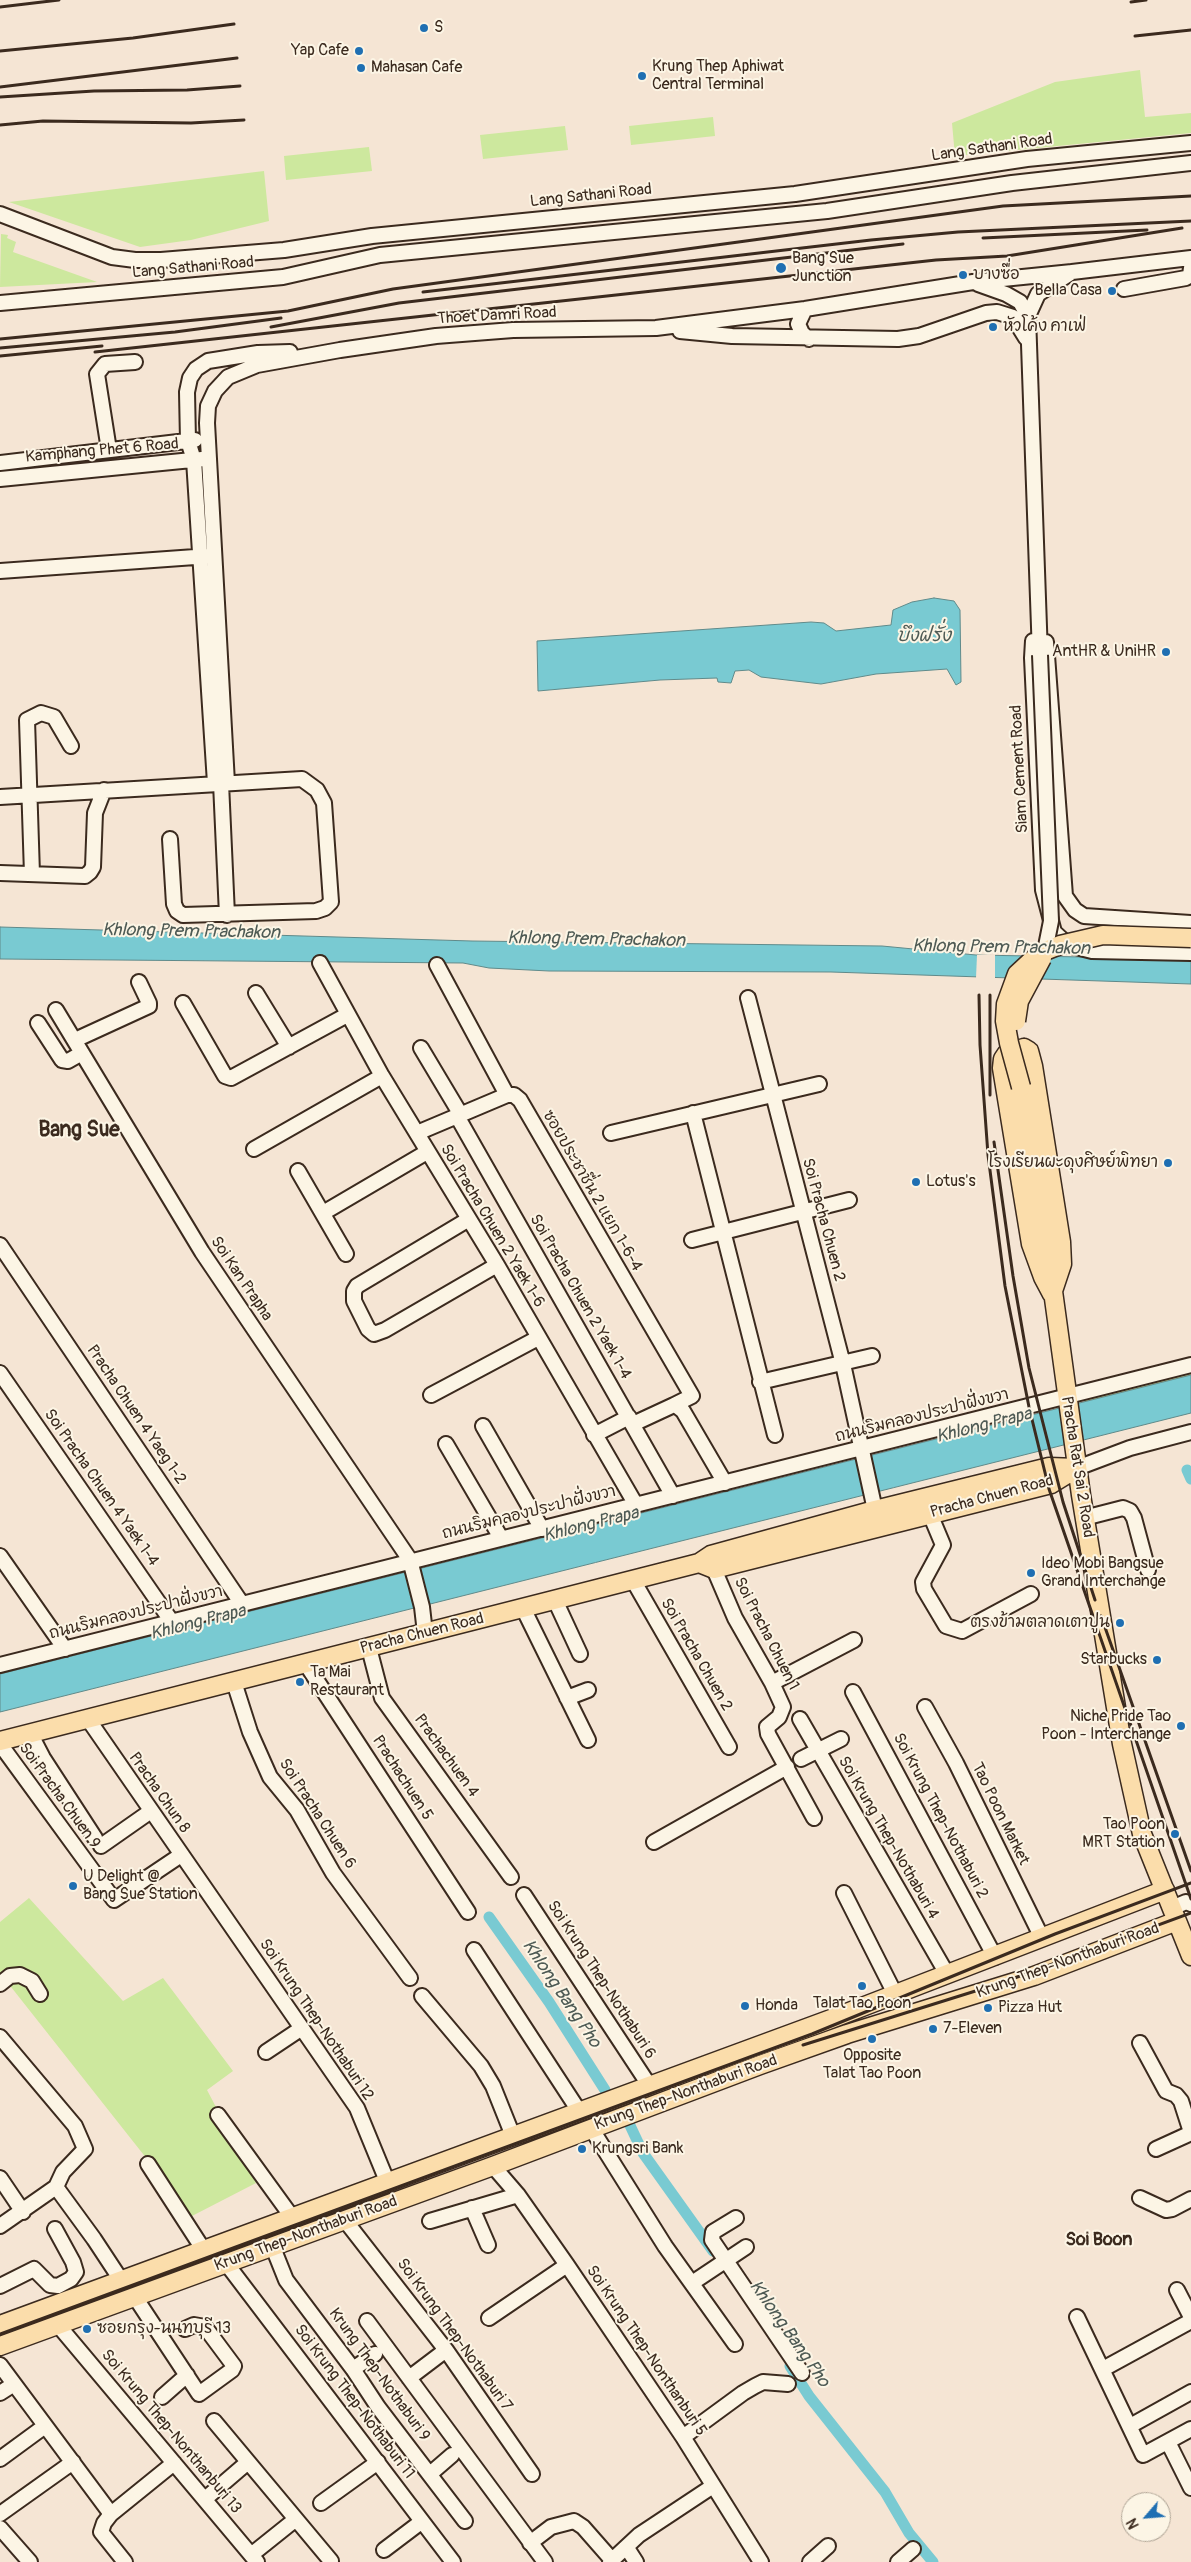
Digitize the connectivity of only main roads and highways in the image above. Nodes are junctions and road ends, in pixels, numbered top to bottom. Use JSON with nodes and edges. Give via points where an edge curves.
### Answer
{"nodes":[{"id":1,"x":1191,"y":938,"type":"edge"},
{"id":2,"x":1052,"y":1294,"type":"junction"},
{"id":3,"x":1077,"y":1468,"type":"junction"},
{"id":4,"x":707,"y":1566,"type":"junction"},
{"id":5,"x":0,"y":1742,"type":"edge"},
{"id":6,"x":1165,"y":1890,"type":"junction"},
{"id":7,"x":1182,"y":1910,"type":"edge"},
{"id":8,"x":1191,"y":1956,"type":"edge"},
{"id":9,"x":579,"y":2111,"type":"junction"},
{"id":10,"x":588,"y":2129,"type":"junction"},
{"id":11,"x":49,"y":2307,"type":"junction"},
{"id":12,"x":1,"y":2323,"type":"edge"},
{"id":13,"x":58,"y":2325,"type":"junction"},
{"id":14,"x":0,"y":2346,"type":"edge"}],
"edges":[{"from":1,"to":2,"type":"main road","name":"Pracha Rat Sai 2 Road","bridge":true,"via":[[1103,935],[1045,951],[1019,1001],[1016,1020],[1021,1086]]},
{"from":2,"to":2,"type":"main road","via":[[1031,1244],[1002,1068],[1007,1052],[1015,1048],[1024,1048],[1031,1056],[1061,1242],[1062,1264]]},
{"from":2,"to":3,"type":"main road","name":"Pracha Rat Sai 2 Road"},
{"from":3,"to":4,"type":"main road","name":"Pracha Chuen Road","via":[[1051,1484]]},
{"from":3,"to":4,"type":"main road","name":"Pracha Chuen Road","via":[[1048,1466],[874,1504],[711,1555]]},
{"from":3,"to":6,"type":"main road","name":"Pracha Rat Sai 2 Road","via":[[1132,1795],[1151,1860]]},
{"from":4,"to":5,"type":"main road","name":"Pracha Chuen Road","via":[[633,1580]]},
{"from":6,"to":7,"type":"main road","name":"Pracha Rat Sai 2 Road"},
{"from":6,"to":9,"type":"main road","name":"Krung Thep-Nonthaburi Road","via":[[995,1957]]},
{"from":7,"to":8,"type":"main road","name":"Pracha Rat Sai 2 Road"},
{"from":7,"to":10,"type":"main road","name":"Krung Thep-Nonthaburi Road","via":[[1034,1976],[847,2034]]},
{"from":9,"to":10,"type":"main road"},
{"from":9,"to":11,"type":"main road","name":"Krung Thep-Nonthaburi Road"},
{"from":10,"to":13,"type":"main road","name":"Krung Thep-Nonthaburi Road"},
{"from":11,"to":12,"type":"main road","name":"Krung Thep-Nonthaburi Road"},
{"from":11,"to":13,"type":"main road"},
{"from":13,"to":14,"type":"main road","name":"Krung Thep-Nonthaburi Road"}]}
